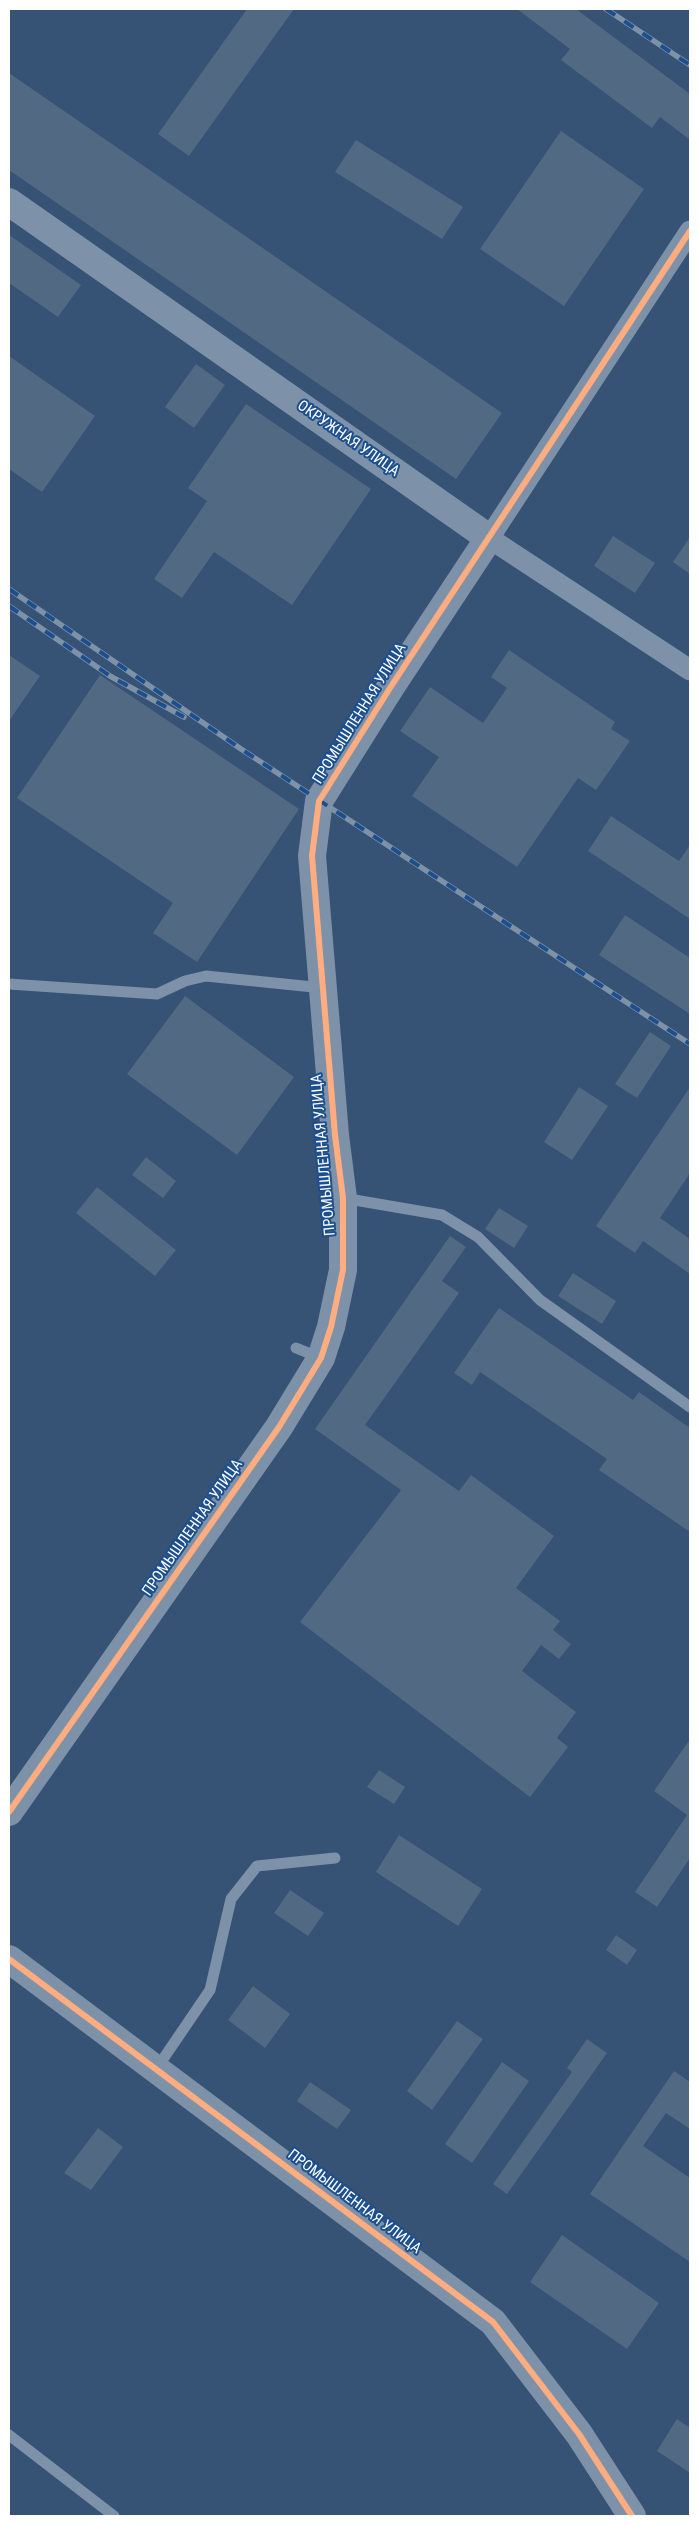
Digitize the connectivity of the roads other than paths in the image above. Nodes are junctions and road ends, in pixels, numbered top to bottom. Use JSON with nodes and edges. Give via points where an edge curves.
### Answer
{"nodes":[{"id":1,"x":9,"y":202,"type":"edge"},
{"id":2,"x":690,"y":231,"type":"edge"},
{"id":3,"x":489,"y":538,"type":"junction"},
{"id":4,"x":690,"y":670,"type":"edge"},
{"id":5,"x":9,"y":984,"type":"edge"},
{"id":6,"x":323,"y":988,"type":"junction"},
{"id":7,"x":343,"y":1198,"type":"junction"},
{"id":8,"x":690,"y":1407,"type":"edge"},
{"id":9,"x":9,"y":1812,"type":"edge"},
{"id":10,"x":334,"y":1858,"type":"dead end"},
{"id":11,"x":9,"y":1959,"type":"edge"},
{"id":12,"x":157,"y":2068,"type":"junction"},
{"id":13,"x":9,"y":2435,"type":"edge"},
{"id":14,"x":114,"y":2516,"type":"edge"},
{"id":15,"x":632,"y":2516,"type":"edge"}],
"edges":[{"from":1,"to":3,"type":"street","name":"ОКРУЖНАЯ УЛИЦА"},
{"from":2,"to":3,"type":"street"},
{"from":3,"to":4,"type":"street","name":"ОКРУЖНАЯ УЛИЦА"},
{"from":3,"to":6,"type":"street","name":"ПРОМЫШЛЕННАЯ УЛИЦА","via":[[320,801],[312,856]]},
{"from":5,"to":6,"type":"lane","via":[[157,994],[185,981],[206,976]]},
{"from":6,"to":7,"type":"street","name":"ПРОМЫШЛЕННАЯ УЛИЦА"},
{"from":7,"to":8,"type":"lane","via":[[442,1215],[478,1237],[540,1300]]},
{"from":7,"to":9,"type":"street","name":"ПРОМЫШЛЕННАЯ УЛИЦА","via":[[344,1270],[331,1327],[308,1353],[279,1427]]},
{"from":10,"to":12,"type":"lane","via":[[257,1866],[231,1899],[210,1990]]},
{"from":11,"to":12,"type":"street","name":"ПРОМЫШЛЕННАЯ УЛИЦА"},
{"from":12,"to":15,"type":"street","name":"ПРОМЫШЛЕННАЯ УЛИЦА","via":[[493,2322],[579,2434]]},
{"from":13,"to":14,"type":"lane"}]}
